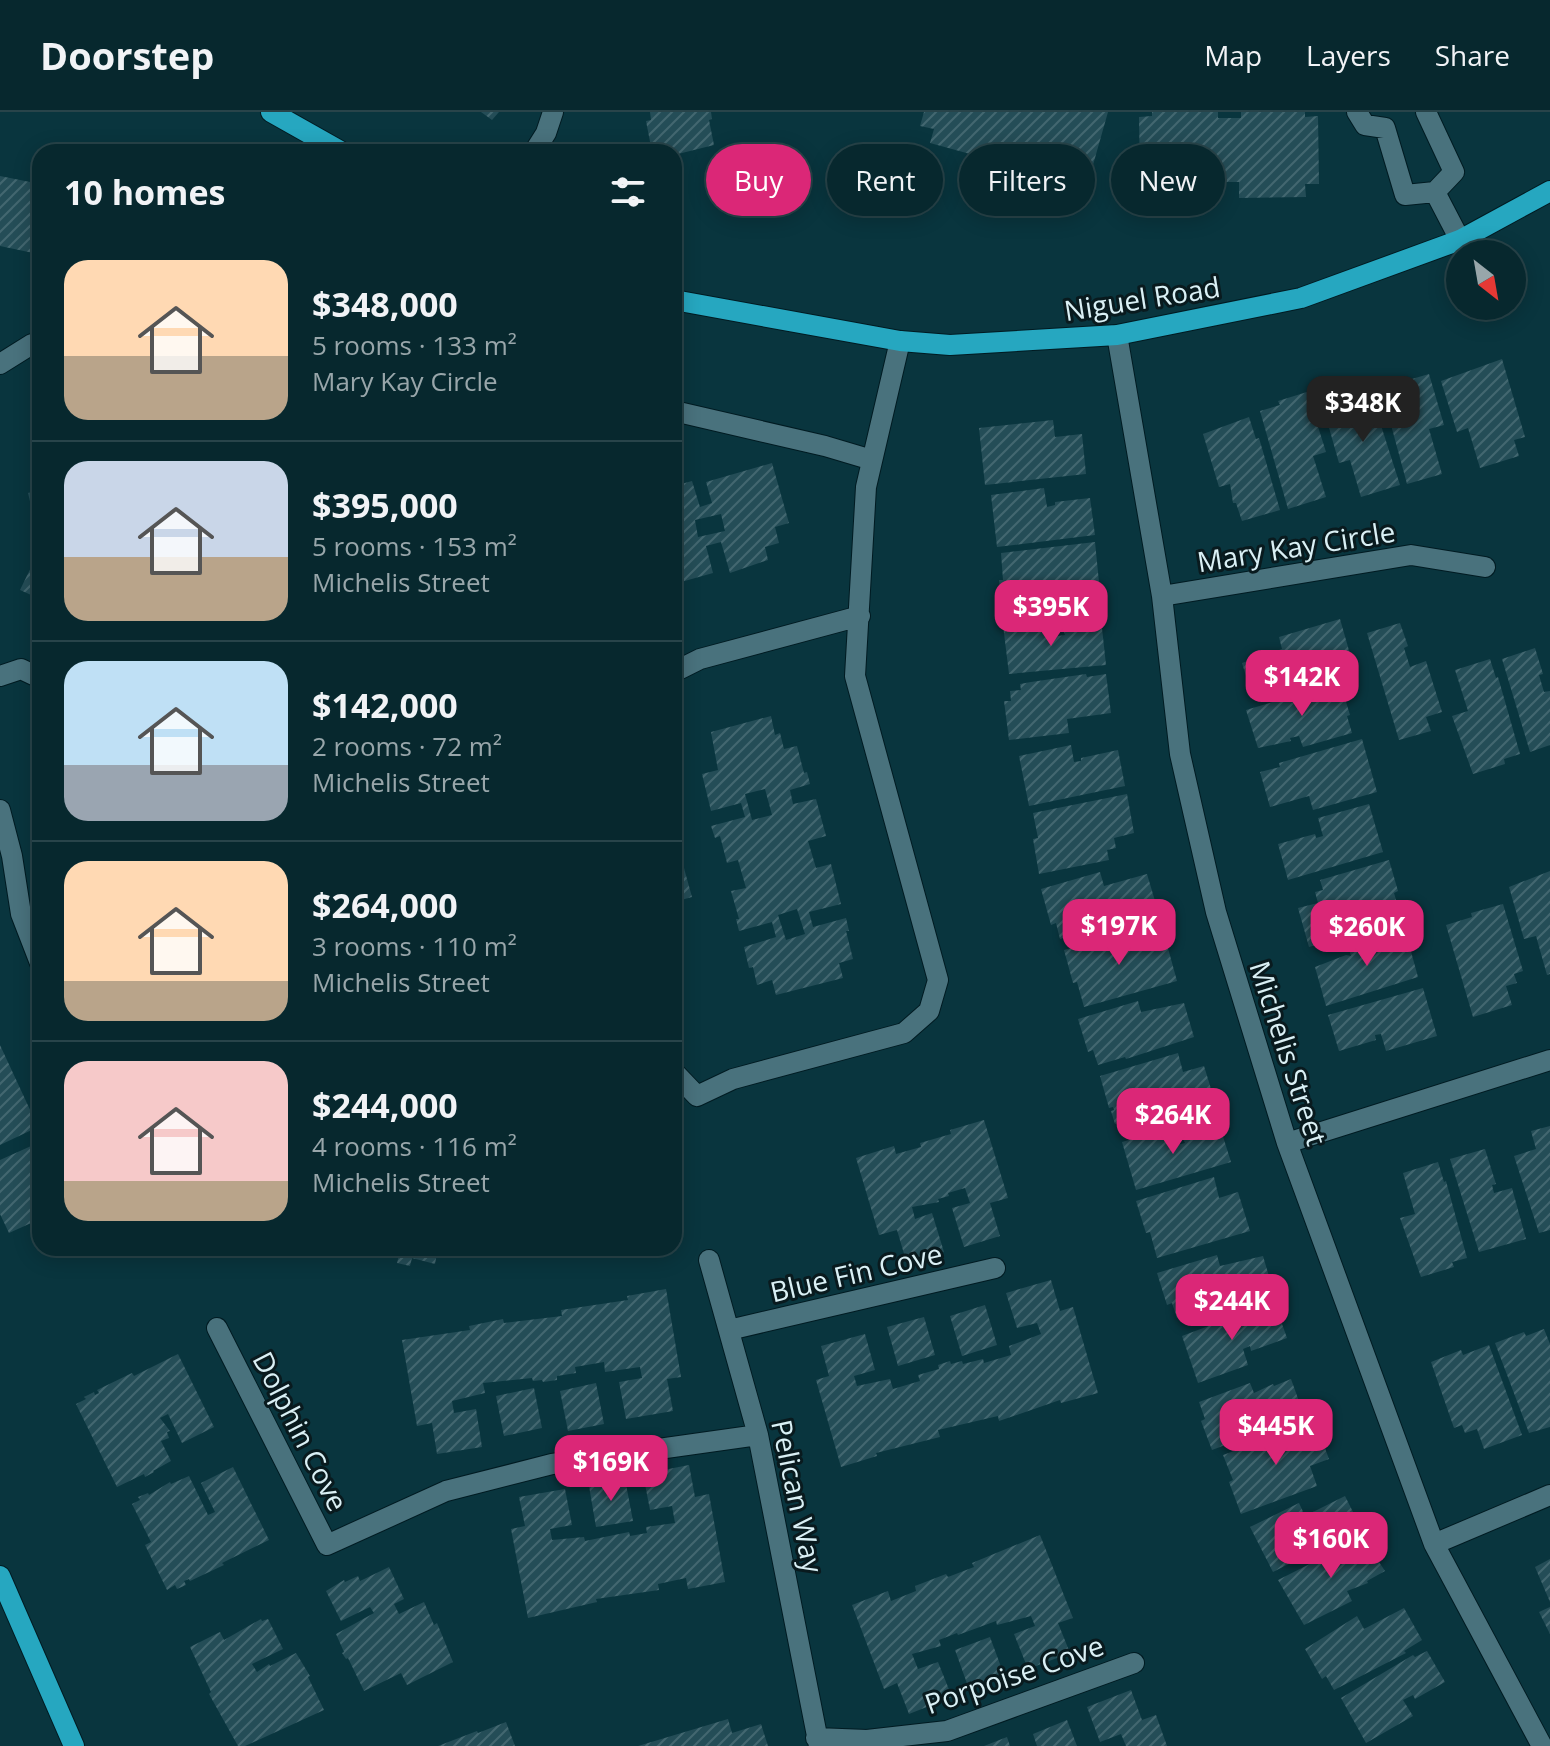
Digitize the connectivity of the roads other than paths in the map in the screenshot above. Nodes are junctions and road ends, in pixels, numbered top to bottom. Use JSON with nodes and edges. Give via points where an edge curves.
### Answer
{"nodes":[{"id":1,"x":271,"y":112,"type":"edge"},
{"id":2,"x":553,"y":112,"type":"edge"},
{"id":3,"x":1357,"y":112,"type":"edge"},
{"id":4,"x":1426,"y":112,"type":"edge"},
{"id":5,"x":328,"y":144,"type":"edge"},
{"id":6,"x":539,"y":144,"type":"edge"},
{"id":7,"x":1550,"y":191,"type":"edge"},
{"id":8,"x":1435,"y":192,"type":"junction"},
{"id":9,"x":1460,"y":240,"type":"joint"},
{"id":10,"x":1446,"y":245,"type":"edge"},
{"id":11,"x":682,"y":301,"type":"edge"},
{"id":12,"x":1117,"y":335,"type":"junction"},
{"id":13,"x":900,"y":341,"type":"junction"},
{"id":14,"x":32,"y":344,"type":"edge"},
{"id":15,"x":0,"y":364,"type":"edge"},
{"id":16,"x":682,"y":413,"type":"edge"},
{"id":17,"x":872,"y":460,"type":"junction"},
{"id":18,"x":1485,"y":567,"type":"dead end"},
{"id":19,"x":1162,"y":596,"type":"junction"},
{"id":20,"x":860,"y":616,"type":"junction"},
{"id":21,"x":682,"y":668,"type":"edge"},
{"id":22,"x":32,"y":674,"type":"edge"},
{"id":23,"x":0,"y":676,"type":"edge"},
{"id":24,"x":0,"y":810,"type":"edge"},
{"id":25,"x":32,"y":942,"type":"edge"},
{"id":26,"x":1550,"y":1060,"type":"edge"},
{"id":27,"x":682,"y":1080,"type":"edge"},
{"id":28,"x":1287,"y":1143,"type":"junction"},
{"id":29,"x":709,"y":1260,"type":"dead end"},
{"id":30,"x":995,"y":1268,"type":"dead end"},
{"id":31,"x":217,"y":1328,"type":"dead end"},
{"id":32,"x":729,"y":1330,"type":"junction"},
{"id":33,"x":758,"y":1435,"type":"junction"},
{"id":34,"x":1550,"y":1495,"type":"edge"},
{"id":35,"x":1434,"y":1544,"type":"junction"},
{"id":36,"x":0,"y":1576,"type":"edge"},
{"id":37,"x":1134,"y":1663,"type":"dead end"},
{"id":38,"x":817,"y":1742,"type":"edge"},
{"id":39,"x":74,"y":1746,"type":"edge"},
{"id":40,"x":1542,"y":1746,"type":"edge"}],
"edges":[{"from":1,"to":5,"type":"main road"},
{"from":2,"to":6,"type":"street"},
{"from":3,"to":8,"type":"street","via":[[1365,125],[1385,128],[1405,195]]},
{"from":4,"to":8,"type":"street","via":[[1454,172]]},
{"from":7,"to":9,"type":"main road","name":"Niguel Road"},
{"from":8,"to":9,"type":"street"},
{"from":10,"to":12,"type":"main road","name":"Niguel Road","via":[[1301,298]]},
{"from":11,"to":13,"type":"main road","name":"Niguel Road"},
{"from":12,"to":13,"type":"main road","name":"Niguel Road","via":[[950,345]]},
{"from":12,"to":19,"type":"street","name":"Michelis Street"},
{"from":13,"to":17,"type":"street"},
{"from":14,"to":15,"type":"street"},
{"from":16,"to":17,"type":"street"},
{"from":17,"to":20,"type":"street"},
{"from":18,"to":19,"type":"street","name":"Mary Kay Circle","via":[[1411,555]]},
{"from":19,"to":28,"type":"street","name":"Michelis Street","via":[[1180,754],[1212,898]]},
{"from":20,"to":21,"type":"street"},
{"from":20,"to":27,"type":"street","via":[[855,676],[938,980],[929,1011],[904,1033],[733,1079],[697,1096]]},
{"from":22,"to":23,"type":"street","via":[[21,669]]},
{"from":24,"to":25,"type":"street","via":[[21,914]]},
{"from":26,"to":28,"type":"street"},
{"from":28,"to":35,"type":"street","name":"Michelis Street"},
{"from":29,"to":32,"type":"street","name":"Pelican Way"},
{"from":30,"to":32,"type":"street","name":"Blue Fin Cove"},
{"from":31,"to":33,"type":"street","name":"Dolphin Cove","via":[[327,1545],[446,1491],[552,1464]]},
{"from":32,"to":33,"type":"street","name":"Pelican Way"},
{"from":33,"to":38,"type":"street","name":"Pelican Way"},
{"from":34,"to":35,"type":"street"},
{"from":35,"to":40,"type":"street","name":"Michelis Street"},
{"from":36,"to":39,"type":"main road"},
{"from":37,"to":38,"type":"street","name":"Porpoise Cove","via":[[947,1731]]}]}
